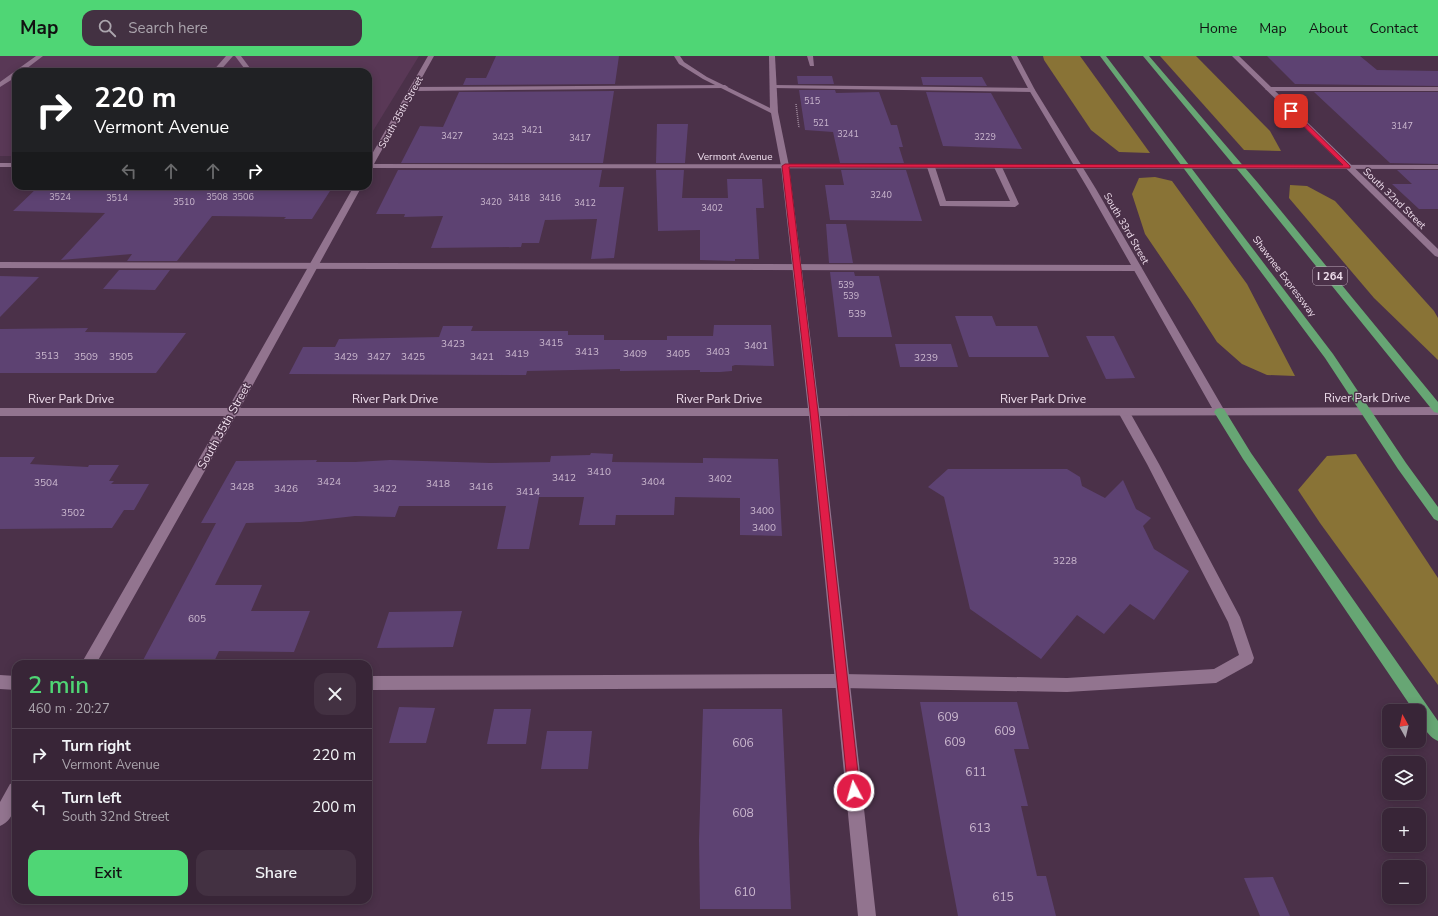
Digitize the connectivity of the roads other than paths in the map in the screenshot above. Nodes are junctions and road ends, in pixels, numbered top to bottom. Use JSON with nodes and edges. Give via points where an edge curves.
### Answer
{"nodes":[{"id":1,"x":40,"y":56,"type":"edge"},
{"id":2,"x":230,"y":56,"type":"edge"},
{"id":3,"x":238,"y":56,"type":"edge"},
{"id":4,"x":431,"y":56,"type":"edge"},
{"id":5,"x":677,"y":56,"type":"edge"},
{"id":6,"x":772,"y":56,"type":"edge"},
{"id":7,"x":810,"y":56,"type":"edge"},
{"id":8,"x":1103,"y":56,"type":"edge"},
{"id":9,"x":1146,"y":56,"type":"edge"},
{"id":10,"x":1234,"y":56,"type":"edge"},
{"id":11,"x":1015,"y":57,"type":"edge"},
{"id":12,"x":812,"y":65,"type":"dead end"},
{"id":13,"x":24,"y":68,"type":"edge"},
{"id":14,"x":219,"y":68,"type":"edge"},
{"id":15,"x":247,"y":68,"type":"edge"},
{"id":16,"x":12,"y":77,"type":"edge"},
{"id":17,"x":0,"y":85,"type":"edge"},
{"id":18,"x":725,"y":87,"type":"junction"},
{"id":19,"x":774,"y":87,"type":"junction"},
{"id":20,"x":413,"y":88,"type":"junction"},
{"id":21,"x":1268,"y":89,"type":"junction"},
{"id":22,"x":1438,"y":89,"type":"edge"},
{"id":23,"x":1032,"y":90,"type":"junction"},
{"id":24,"x":774,"y":112,"type":"junction"},
{"id":25,"x":372,"y":159,"type":"edge"},
{"id":26,"x":0,"y":165,"type":"edge"},
{"id":27,"x":12,"y":165,"type":"edge"},
{"id":28,"x":372,"y":166,"type":"edge"},
{"id":29,"x":785,"y":166,"type":"junction"},
{"id":30,"x":931,"y":166,"type":"junction"},
{"id":31,"x":998,"y":167,"type":"junction"},
{"id":32,"x":1078,"y":167,"type":"junction"},
{"id":33,"x":1348,"y":167,"type":"junction"},
{"id":34,"x":1438,"y":167,"type":"edge"},
{"id":35,"x":356,"y":190,"type":"edge"},
{"id":36,"x":1438,"y":254,"type":"edge"},
{"id":37,"x":0,"y":265,"type":"edge"},
{"id":38,"x":314,"y":265,"type":"junction"},
{"id":39,"x":797,"y":267,"type":"junction"},
{"id":40,"x":1137,"y":268,"type":"junction"},
{"id":41,"x":1438,"y":410,"type":"edge"},
{"id":42,"x":0,"y":412,"type":"edge"},
{"id":43,"x":232,"y":412,"type":"junction"},
{"id":44,"x":814,"y":412,"type":"junction"},
{"id":45,"x":1124,"y":412,"type":"junction"},
{"id":46,"x":1220,"y":412,"type":"junction"},
{"id":47,"x":1438,"y":516,"type":"edge"},
{"id":48,"x":90,"y":660,"type":"edge"},
{"id":49,"x":842,"y":681,"type":"junction"},
{"id":50,"x":0,"y":682,"type":"edge"},
{"id":51,"x":372,"y":682,"type":"edge"},
{"id":52,"x":12,"y":683,"type":"edge"},
{"id":53,"x":1438,"y":734,"type":"edge"},
{"id":54,"x":12,"y":797,"type":"edge"},
{"id":55,"x":0,"y":818,"type":"edge"},
{"id":56,"x":867,"y":916,"type":"edge"}],
"edges":[{"from":1,"to":13,"type":"street"},
{"from":2,"to":14,"type":"street"},
{"from":3,"to":15,"type":"street"},
{"from":4,"to":20,"type":"street","name":"South 35th Street"},
{"from":5,"to":18,"type":"street","via":[[681,64]]},
{"from":6,"to":19,"type":"street"},
{"from":7,"to":12,"type":"street"},
{"from":8,"to":47,"type":"highway","name":"Shawnee Expressway","via":[[1329,356]]},
{"from":9,"to":41,"type":"highway","number":"I 264","via":[[1255,185]]},
{"from":10,"to":21,"type":"street","name":"South 32nd Street"},
{"from":11,"to":23,"type":"street","name":"South 33rd Street"},
{"from":16,"to":17,"type":"street"},
{"from":18,"to":20,"type":"street"},
{"from":18,"to":24,"type":"street"},
{"from":19,"to":23,"type":"street"},
{"from":19,"to":24,"type":"street"},
{"from":20,"to":25,"type":"street","name":"South 35th Street"},
{"from":21,"to":22,"type":"street"},
{"from":21,"to":33,"type":"street","name":"South 32nd Street"},
{"from":23,"to":32,"type":"street","name":"South 33rd Street"},
{"from":24,"to":29,"type":"street"},
{"from":26,"to":27,"type":"street"},
{"from":28,"to":29,"type":"street","name":"Vermont Avenue"},
{"from":29,"to":30,"type":"street","name":"Vermont Avenue"},
{"from":29,"to":39,"type":"street"},
{"from":30,"to":31,"type":"street","name":"Vermont Avenue"},
{"from":30,"to":31,"type":"street","via":[[943,204],[1014,204]]},
{"from":31,"to":32,"type":"street","name":"Vermont Avenue"},
{"from":32,"to":33,"type":"street","name":"Vermont Avenue"},
{"from":32,"to":40,"type":"street","name":"South 33rd Street"},
{"from":33,"to":34,"type":"street","name":"Vermont Avenue"},
{"from":33,"to":36,"type":"street","name":"South 32nd Street"},
{"from":35,"to":38,"type":"street","name":"South 35th Street"},
{"from":37,"to":38,"type":"street"},
{"from":38,"to":39,"type":"street"},
{"from":38,"to":43,"type":"street","name":"South 35th Street"},
{"from":39,"to":40,"type":"street"},
{"from":39,"to":44,"type":"street"},
{"from":40,"to":46,"type":"street","name":"South 33rd Street"},
{"from":41,"to":46,"type":"street","name":"River Park Drive"},
{"from":42,"to":43,"type":"street","name":"River Park Drive"},
{"from":43,"to":44,"type":"street","name":"River Park Drive"},
{"from":43,"to":48,"type":"street","name":"South 35th Street"},
{"from":44,"to":45,"type":"street","name":"River Park Drive"},
{"from":44,"to":49,"type":"street"},
{"from":45,"to":46,"type":"street","name":"River Park Drive"},
{"from":45,"to":49,"type":"street","via":[[1235,621],[1247,658],[1216,676],[1067,685]]},
{"from":46,"to":53,"type":"highway"},
{"from":49,"to":51,"type":"street"},
{"from":49,"to":56,"type":"street"},
{"from":50,"to":52,"type":"street"},
{"from":54,"to":55,"type":"street"}]}
